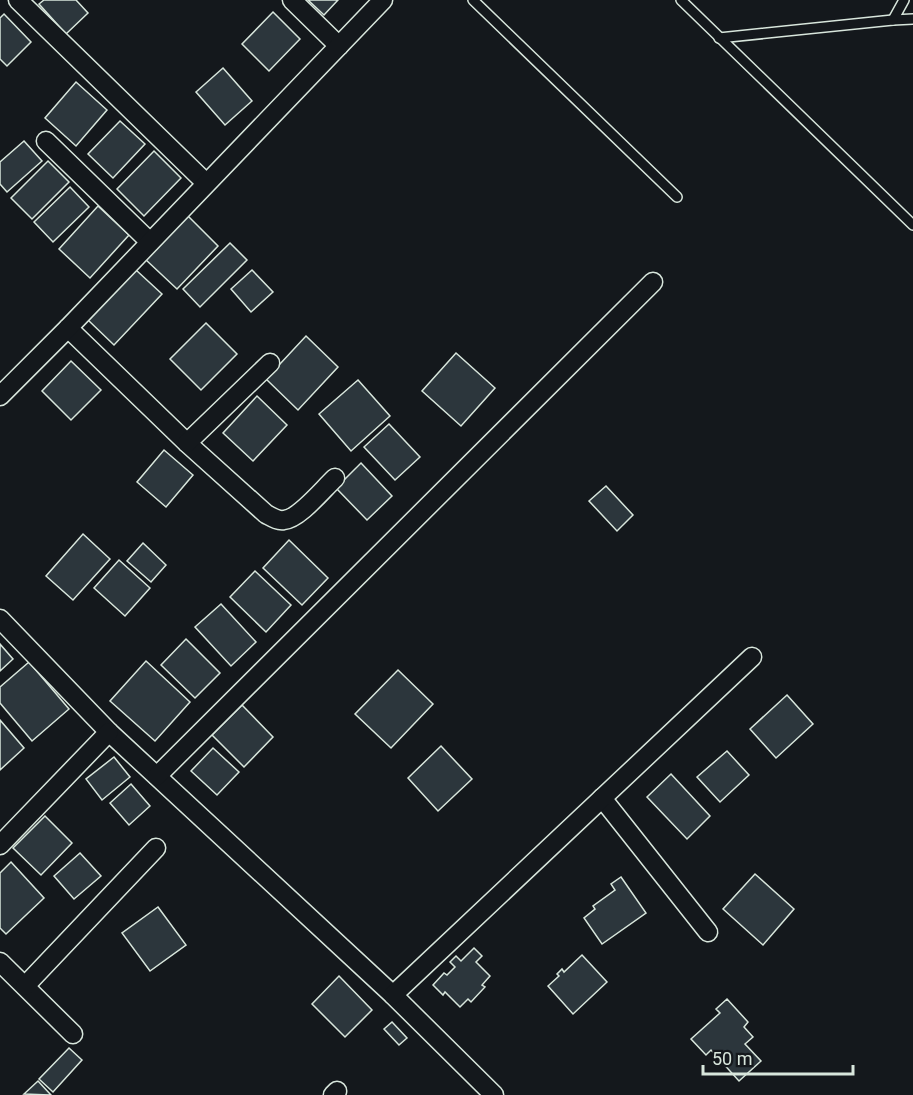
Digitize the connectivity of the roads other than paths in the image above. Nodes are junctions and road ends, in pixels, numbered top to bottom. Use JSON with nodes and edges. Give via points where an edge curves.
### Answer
{"nodes":[{"id":1,"x":18,"y":0,"type":"edge"},
{"id":2,"x":292,"y":0,"type":"edge"},
{"id":3,"x":383,"y":0,"type":"edge"},
{"id":4,"x":473,"y":0,"type":"edge"},
{"id":5,"x":681,"y":0,"type":"edge"},
{"id":6,"x":904,"y":0,"type":"edge"},
{"id":7,"x":913,"y":19,"type":"edge"},
{"id":8,"x":893,"y":20,"type":"junction"},
{"id":9,"x":720,"y":38,"type":"junction"},
{"id":10,"x":339,"y":46,"type":"junction"},
{"id":11,"x":46,"y":141,"type":"dead end"},
{"id":12,"x":206,"y":183,"type":"junction"},
{"id":13,"x":677,"y":197,"type":"dead end"},
{"id":14,"x":913,"y":225,"type":"edge"},
{"id":15,"x":150,"y":242,"type":"junction"},
{"id":16,"x":653,"y":282,"type":"dead end"},
{"id":17,"x":68,"y":328,"type":"junction"},
{"id":18,"x":270,"y":363,"type":"dead end"},
{"id":19,"x":0,"y":395,"type":"edge"},
{"id":20,"x":188,"y":443,"type":"junction"},
{"id":21,"x":335,"y":478,"type":"dead end"},
{"id":22,"x":0,"y":619,"type":"edge"},
{"id":23,"x":752,"y":657,"type":"dead end"},
{"id":24,"x":109,"y":732,"type":"junction"},
{"id":25,"x":157,"y":776,"type":"junction"},
{"id":26,"x":603,"y":798,"type":"junction"},
{"id":27,"x":0,"y":845,"type":"edge"},
{"id":28,"x":156,"y":848,"type":"dead end"},
{"id":29,"x":708,"y":932,"type":"dead end"},
{"id":30,"x":0,"y":962,"type":"edge"},
{"id":31,"x":25,"y":986,"type":"junction"},
{"id":32,"x":393,"y":995,"type":"junction"},
{"id":33,"x":73,"y":1034,"type":"dead end"},
{"id":34,"x":494,"y":1095,"type":"edge"}],
"edges":[{"from":1,"to":12,"type":"street"},
{"from":2,"to":10,"type":"street"},
{"from":3,"to":10,"type":"street"},
{"from":4,"to":13,"type":"lane"},
{"from":5,"to":9,"type":"lane"},
{"from":6,"to":8,"type":"lane"},
{"from":7,"to":8,"type":"lane"},
{"from":8,"to":9,"type":"lane"},
{"from":9,"to":14,"type":"lane"},
{"from":10,"to":12,"type":"street"},
{"from":11,"to":15,"type":"street"},
{"from":12,"to":15,"type":"street"},
{"from":15,"to":17,"type":"street"},
{"from":16,"to":25,"type":"street"},
{"from":17,"to":19,"type":"street"},
{"from":17,"to":20,"type":"street"},
{"from":18,"to":20,"type":"street"},
{"from":20,"to":21,"type":"street","via":[[266,514],[278,520],[295,516]]},
{"from":22,"to":24,"type":"street"},
{"from":23,"to":26,"type":"street"},
{"from":24,"to":25,"type":"street"},
{"from":24,"to":27,"type":"street"},
{"from":25,"to":32,"type":"street"},
{"from":26,"to":29,"type":"street"},
{"from":26,"to":32,"type":"street"},
{"from":28,"to":31,"type":"street"},
{"from":30,"to":31,"type":"street"},
{"from":31,"to":33,"type":"street"},
{"from":32,"to":34,"type":"street"}]}
